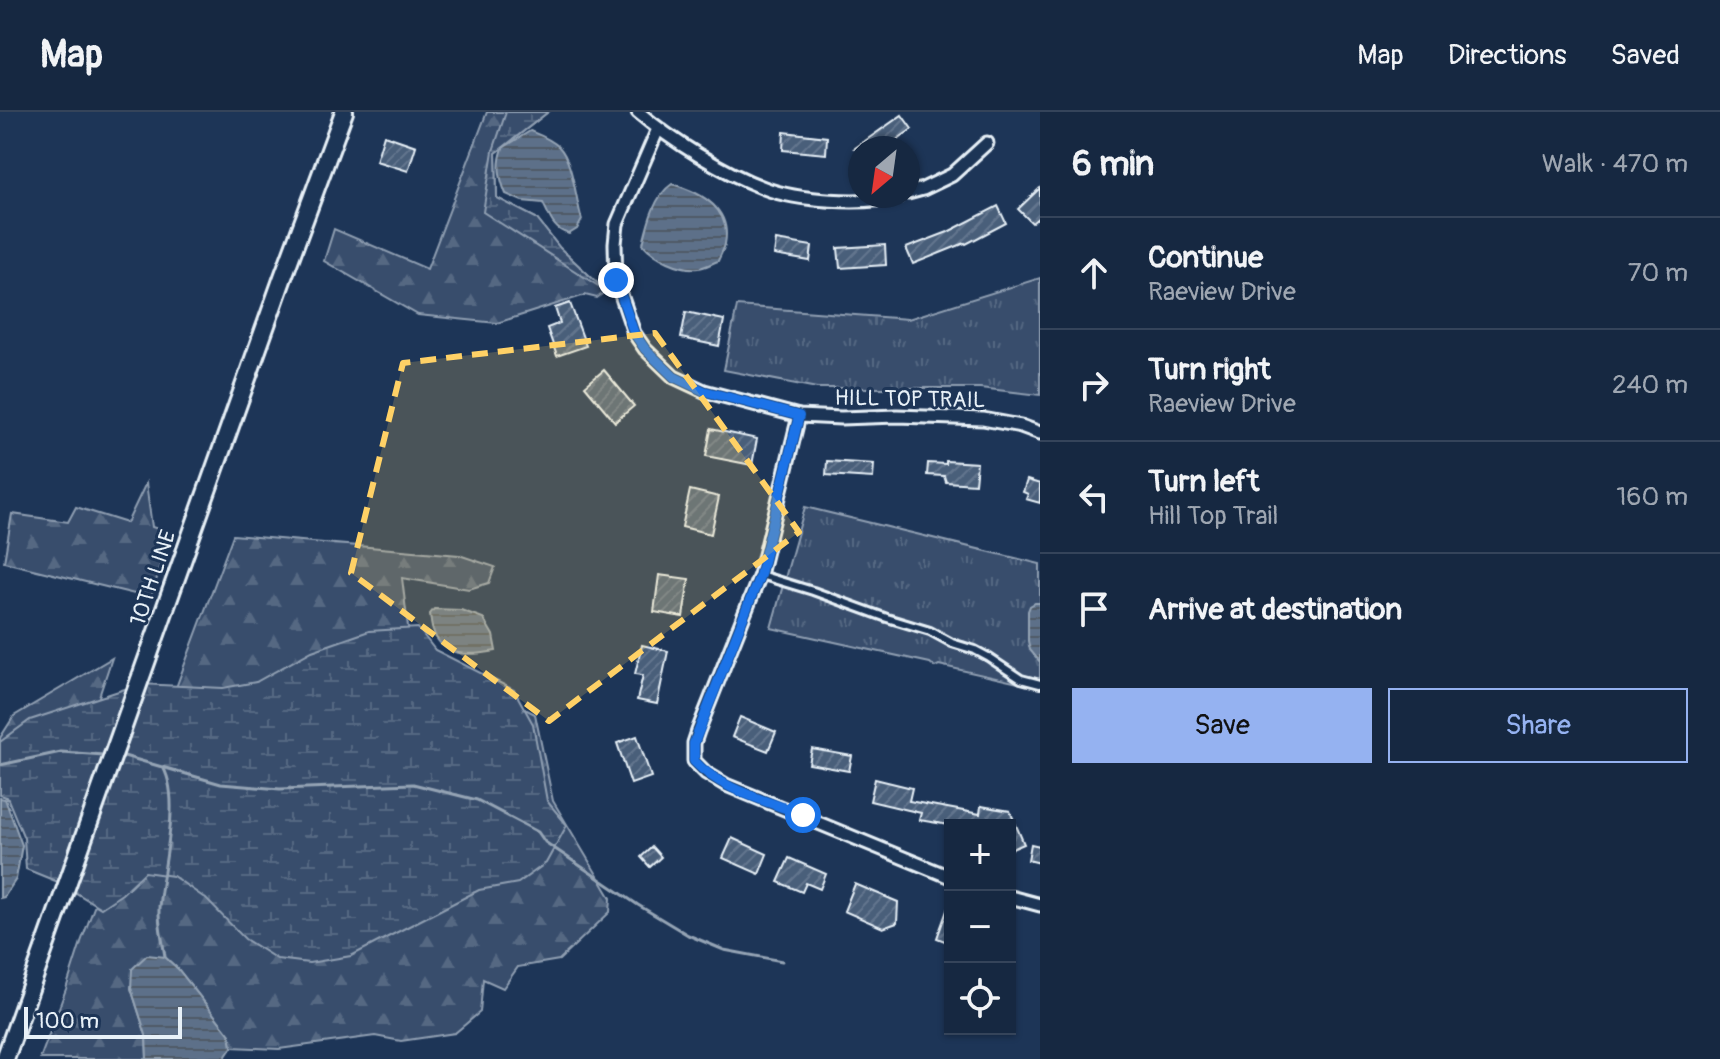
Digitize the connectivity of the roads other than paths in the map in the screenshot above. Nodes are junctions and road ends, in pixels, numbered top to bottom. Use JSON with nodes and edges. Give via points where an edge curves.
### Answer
{"nodes":[{"id":1,"x":344,"y":112,"type":"edge"},
{"id":2,"x":638,"y":112,"type":"edge"},
{"id":3,"x":658,"y":129,"type":"junction"},
{"id":4,"x":987,"y":143,"type":"dead end"},
{"id":5,"x":920,"y":190,"type":"edge"},
{"id":6,"x":848,"y":200,"type":"edge"},
{"id":7,"x":799,"y":416,"type":"junction"},
{"id":8,"x":1040,"y":433,"type":"edge"},
{"id":9,"x":760,"y":575,"type":"junction"},
{"id":10,"x":1040,"y":684,"type":"edge"},
{"id":11,"x":944,"y":875,"type":"edge"},
{"id":12,"x":1016,"y":899,"type":"edge"},
{"id":13,"x":1040,"y":905,"type":"edge"},
{"id":14,"x":5,"y":1059,"type":"edge"}],
"edges":[{"from":1,"to":14,"type":"main road","name":"10TH LINE"},
{"from":2,"to":3,"type":"street"},
{"from":3,"to":6,"type":"street","via":[[765,188]]},
{"from":3,"to":7,"type":"street","name":"HILL TOP TRAIL","via":[[617,224],[616,280],[634,333],[674,377],[704,391]]},
{"from":4,"to":5,"type":"street","via":[[952,175]]},
{"from":7,"to":8,"type":"street","name":"HILL TOP TRAIL","via":[[983,419]]},
{"from":7,"to":9,"type":"street"},
{"from":9,"to":10,"type":"lane","via":[[930,631]]},
{"from":9,"to":11,"type":"street","via":[[698,731],[694,761],[726,785]]},
{"from":12,"to":13,"type":"street"}]}
